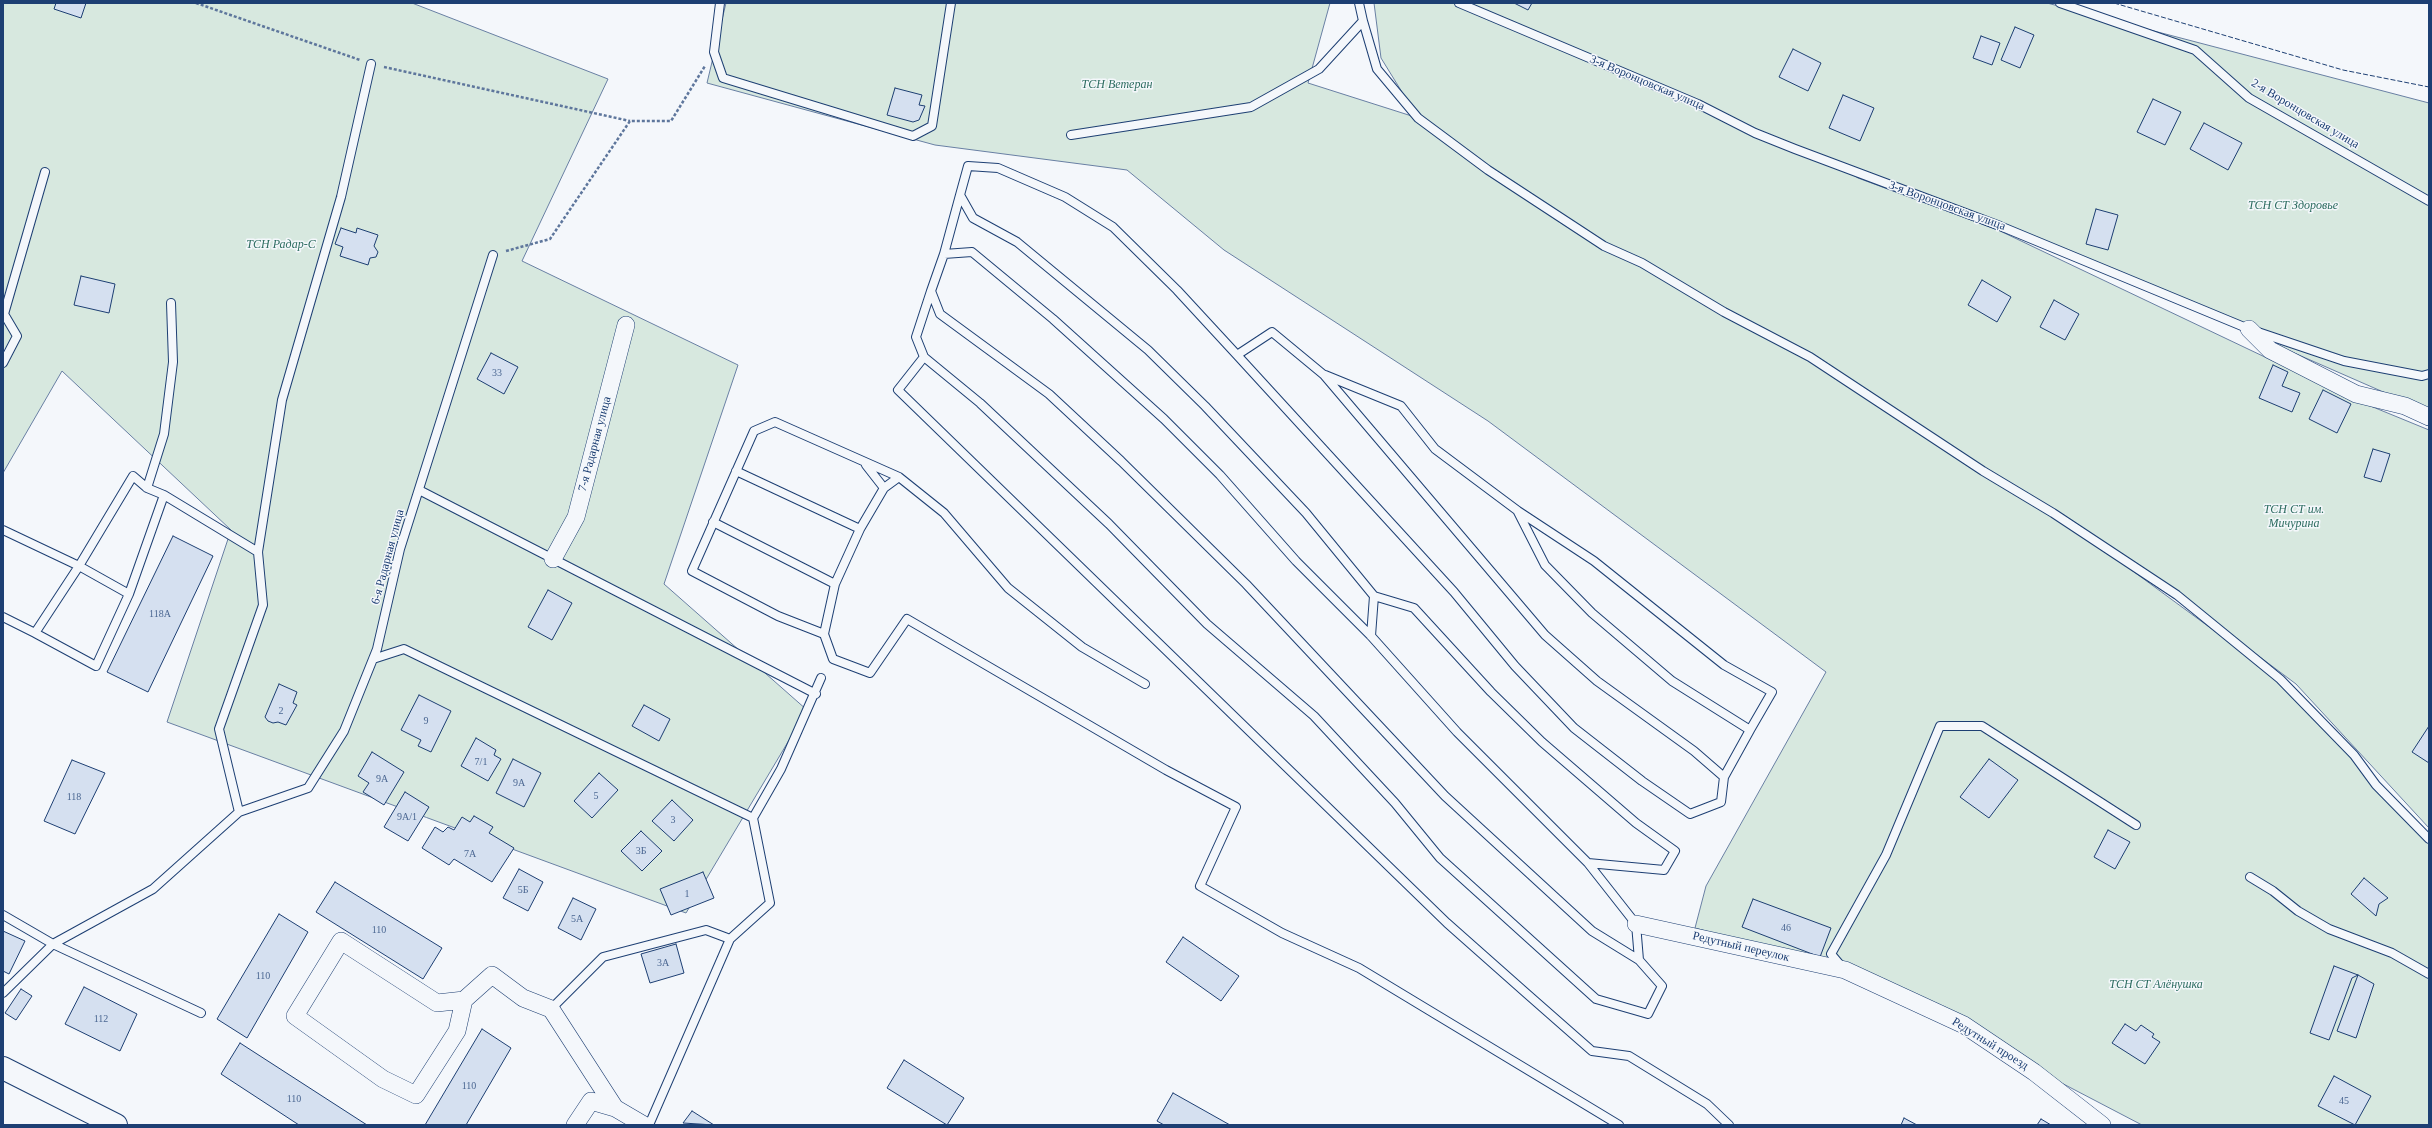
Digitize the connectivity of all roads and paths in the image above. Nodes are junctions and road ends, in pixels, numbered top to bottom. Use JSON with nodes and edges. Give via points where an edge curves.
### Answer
{"nodes":[{"id":1,"x":196,"y":3,"type":"edge"},
{"id":2,"x":720,"y":3,"type":"edge"},
{"id":3,"x":951,"y":3,"type":"edge"},
{"id":4,"x":1359,"y":3,"type":"edge"},
{"id":5,"x":1458,"y":3,"type":"edge"},
{"id":6,"x":2060,"y":3,"type":"edge"},
{"id":7,"x":1363,"y":21,"type":"junction"},
{"id":8,"x":714,"y":52,"type":"junction"},
{"id":9,"x":371,"y":64,"type":"junction"},
{"id":10,"x":630,"y":121,"type":"junction"},
{"id":11,"x":1071,"y":135,"type":"dead end"},
{"id":12,"x":45,"y":172,"type":"dead end"},
{"id":13,"x":960,"y":195,"type":"junction"},
{"id":14,"x":2429,"y":201,"type":"edge"},
{"id":15,"x":944,"y":254,"type":"junction"},
{"id":16,"x":493,"y":255,"type":"joint"},
{"id":17,"x":931,"y":291,"type":"junction"},
{"id":18,"x":171,"y":303,"type":"dead end"},
{"id":19,"x":626,"y":325,"type":"dead end"},
{"id":20,"x":2249,"y":329,"type":"junction"},
{"id":21,"x":1237,"y":355,"type":"junction"},
{"id":22,"x":924,"y":357,"type":"junction"},
{"id":23,"x":3,"y":363,"type":"edge"},
{"id":24,"x":1324,"y":374,"type":"junction"},
{"id":25,"x":2429,"y":374,"type":"edge"},
{"id":26,"x":2429,"y":417,"type":"edge"},
{"id":27,"x":865,"y":464,"type":"junction"},
{"id":28,"x":736,"y":471,"type":"junction"},
{"id":29,"x":899,"y":478,"type":"junction"},
{"id":30,"x":147,"y":488,"type":"junction"},
{"id":31,"x":884,"y":488,"type":"junction"},
{"id":32,"x":419,"y":490,"type":"junction"},
{"id":33,"x":164,"y":495,"type":"junction"},
{"id":34,"x":1518,"y":511,"type":"junction"},
{"id":35,"x":713,"y":522,"type":"junction"},
{"id":36,"x":860,"y":529,"type":"junction"},
{"id":37,"x":3,"y":530,"type":"edge"},
{"id":38,"x":258,"y":552,"type":"junction"},
{"id":39,"x":553,"y":559,"type":"junction"},
{"id":40,"x":80,"y":566,"type":"junction"},
{"id":41,"x":835,"y":584,"type":"junction"},
{"id":42,"x":129,"y":594,"type":"junction"},
{"id":43,"x":1374,"y":596,"type":"junction"},
{"id":44,"x":3,"y":618,"type":"edge"},
{"id":45,"x":35,"y":633,"type":"junction"},
{"id":46,"x":824,"y":634,"type":"junction"},
{"id":47,"x":1371,"y":636,"type":"junction"},
{"id":48,"x":372,"y":659,"type":"junction"},
{"id":49,"x":821,"y":678,"type":"dead end"},
{"id":50,"x":1145,"y":684,"type":"dead end"},
{"id":51,"x":816,"y":694,"type":"junction"},
{"id":52,"x":1750,"y":730,"type":"junction"},
{"id":53,"x":1724,"y":777,"type":"junction"},
{"id":54,"x":239,"y":812,"type":"junction"},
{"id":55,"x":753,"y":818,"type":"junction"},
{"id":56,"x":2136,"y":825,"type":"dead end"},
{"id":57,"x":2429,"y":839,"type":"edge"},
{"id":58,"x":1588,"y":863,"type":"junction"},
{"id":59,"x":2250,"y":877,"type":"dead end"},
{"id":60,"x":3,"y":915,"type":"edge"},
{"id":61,"x":1636,"y":924,"type":"junction"},
{"id":62,"x":730,"y":939,"type":"junction"},
{"id":63,"x":53,"y":944,"type":"junction"},
{"id":64,"x":1639,"y":960,"type":"junction"},
{"id":65,"x":1845,"y":970,"type":"junction"},
{"id":66,"x":2429,"y":974,"type":"edge"},
{"id":67,"x":3,"y":993,"type":"edge"},
{"id":68,"x":464,"y":1000,"type":"junction"},
{"id":69,"x":551,"y":1009,"type":"junction"},
{"id":70,"x":201,"y":1013,"type":"dead end"},
{"id":71,"x":3,"y":1068,"type":"edge"},
{"id":72,"x":615,"y":1108,"type":"junction"},
{"id":73,"x":116,"y":1125,"type":"edge"},
{"id":74,"x":575,"y":1125,"type":"edge"},
{"id":75,"x":644,"y":1125,"type":"edge"},
{"id":76,"x":649,"y":1125,"type":"edge"},
{"id":77,"x":1620,"y":1125,"type":"edge"},
{"id":78,"x":1729,"y":1125,"type":"edge"},
{"id":79,"x":2102,"y":1125,"type":"edge"}],
"edges":[{"from":1,"to":9,"type":"path"},
{"from":2,"to":8,"type":"lane"},
{"from":3,"to":8,"type":"lane","via":[[932,126],[913,136],[723,78]]},
{"from":4,"to":7,"type":"lane"},
{"from":5,"to":20,"type":"lane","name":"3-я Воронцовская улица","via":[[1698,104],[1788,147],[2000,226]]},
{"from":6,"to":14,"type":"lane","name":"2-я Воронцовская улица","via":[[2195,50],[2249,98]]},
{"from":7,"to":11,"type":"lane","via":[[1319,68],[1251,107]]},
{"from":7,"to":57,"type":"lane","via":[[1377,69],[1418,118],[1488,170],[1604,246],[1642,263],[1724,312],[1810,357],[2177,595],[2280,679],[2349,750],[2376,785]]},
{"from":8,"to":10,"type":"path","via":[[671,120]]},
{"from":9,"to":10,"type":"path"},
{"from":9,"to":38,"type":"lane","via":[[341,197],[282,400]]},
{"from":10,"to":16,"type":"path","via":[[550,239]]},
{"from":12,"to":23,"type":"lane","via":[[4,314],[17,336]]},
{"from":13,"to":15,"type":"lane"},
{"from":13,"to":21,"type":"lane","via":[[968,166],[998,168],[1065,196],[1113,227],[1177,290]]},
{"from":13,"to":43,"type":"lane","via":[[973,218],[1017,242],[1148,350],[1306,513]]},
{"from":15,"to":17,"type":"lane"},
{"from":15,"to":47,"type":"lane","via":[[972,252],[1058,324],[1164,419],[1220,475],[1296,561]]},
{"from":16,"to":32,"type":"lane","name":"6-я Радарная улица"},
{"from":17,"to":22,"type":"lane","via":[[916,337]]},
{"from":17,"to":64,"type":"lane","via":[[940,314],[1049,394],[1121,460],[1246,584],[1445,796],[1592,931]]},
{"from":18,"to":30,"type":"lane","via":[[173,362],[165,426]]},
{"from":19,"to":39,"type":"street","name":"7-я Радарная улица","via":[[576,518]]},
{"from":20,"to":25,"type":"lane","via":[[2344,361],[2422,376]]},
{"from":20,"to":26,"type":"street","name":"3-я Воронцовская улица","via":[[2270,350],[2356,394],[2405,406]]},
{"from":21,"to":24,"type":"lane","via":[[1272,332]]},
{"from":21,"to":53,"type":"lane","via":[[1454,592],[1515,666],[1574,728],[1642,781],[1690,814],[1720,802]]},
{"from":22,"to":64,"type":"lane","via":[[980,403],[1081,498],[1207,624],[1314,716],[1395,803],[1440,858],[1596,999],[1648,1014],[1662,986]]},
{"from":22,"to":78,"type":"lane","via":[[898,390],[1447,923],[1592,1051],[1629,1056],[1707,1104]]},
{"from":24,"to":34,"type":"lane","via":[[1401,406],[1435,449]]},
{"from":24,"to":53,"type":"lane","via":[[1545,635],[1597,681],[1694,751]]},
{"from":27,"to":28,"type":"lane","via":[[774,422],[754,431]]},
{"from":27,"to":29,"type":"lane"},
{"from":27,"to":31,"type":"lane"},
{"from":28,"to":35,"type":"lane"},
{"from":28,"to":36,"type":"lane"},
{"from":29,"to":31,"type":"lane"},
{"from":29,"to":50,"type":"lane","via":[[944,513],[1008,588],[1082,648]]},
{"from":30,"to":33,"type":"lane"},
{"from":30,"to":40,"type":"lane","via":[[134,476]]},
{"from":31,"to":36,"type":"lane"},
{"from":32,"to":39,"type":"lane"},
{"from":32,"to":48,"type":"lane","name":"6-я Радарная улица","via":[[400,548],[377,649]]},
{"from":33,"to":38,"type":"lane"},
{"from":33,"to":42,"type":"lane"},
{"from":34,"to":52,"type":"lane","via":[[1545,565],[1592,613],[1672,681]]},
{"from":34,"to":52,"type":"lane","via":[[1594,561],[1724,665],[1772,692]]},
{"from":35,"to":41,"type":"lane"},
{"from":35,"to":46,"type":"lane","via":[[692,570],[778,616]]},
{"from":36,"to":41,"type":"lane"},
{"from":37,"to":40,"type":"lane"},
{"from":38,"to":54,"type":"lane","via":[[263,605],[220,729]]},
{"from":39,"to":51,"type":"lane"},
{"from":40,"to":42,"type":"lane"},
{"from":40,"to":45,"type":"lane"},
{"from":41,"to":46,"type":"lane"},
{"from":42,"to":45,"type":"lane","via":[[96,666]]},
{"from":43,"to":47,"type":"lane"},
{"from":43,"to":58,"type":"lane","via":[[1414,608],[1491,692],[1542,742],[1636,823],[1675,851],[1664,870]]},
{"from":44,"to":45,"type":"lane"},
{"from":46,"to":77,"type":"lane","via":[[833,659],[870,673],[907,619],[1166,770],[1236,807],[1200,886],[1282,933],[1359,968]]},
{"from":47,"to":58,"type":"lane","via":[[1456,732]]},
{"from":48,"to":54,"type":"lane","name":"6-я Радарная улица","via":[[344,731],[308,788]]},
{"from":48,"to":55,"type":"lane","via":[[404,650]]},
{"from":49,"to":51,"type":"lane"},
{"from":51,"to":55,"type":"lane","via":[[781,769]]},
{"from":52,"to":53,"type":"lane"},
{"from":54,"to":63,"type":"lane","via":[[152,889]]},
{"from":55,"to":62,"type":"lane","via":[[770,903]]},
{"from":56,"to":65,"type":"lane","via":[[1982,726],[1940,726],[1886,855],[1831,954]]},
{"from":58,"to":61,"type":"lane"},
{"from":59,"to":66,"type":"lane","via":[[2298,911],[2329,928],[2392,953]]},
{"from":60,"to":63,"type":"lane"},
{"from":61,"to":64,"type":"lane"},
{"from":61,"to":65,"type":"street","name":"Редутный переулок"},
{"from":62,"to":69,"type":"lane","via":[[706,930],[603,957]]},
{"from":62,"to":76,"type":"lane"},
{"from":63,"to":67,"type":"lane"},
{"from":63,"to":70,"type":"lane"},
{"from":65,"to":79,"type":"street","name":"Редутный проезд","via":[[1964,1025],[2034,1072]]},
{"from":68,"to":68,"type":"street","via":[[437,1003],[341,941],[295,1016],[383,1079],[416,1096],[457,1031]]},
{"from":68,"to":69,"type":"street","via":[[492,975],[523,998]]},
{"from":69,"to":72,"type":"street"},
{"from":71,"to":73,"type":"main road"},
{"from":72,"to":74,"type":"street","via":[[590,1101]]},
{"from":72,"to":75,"type":"street"}]}
